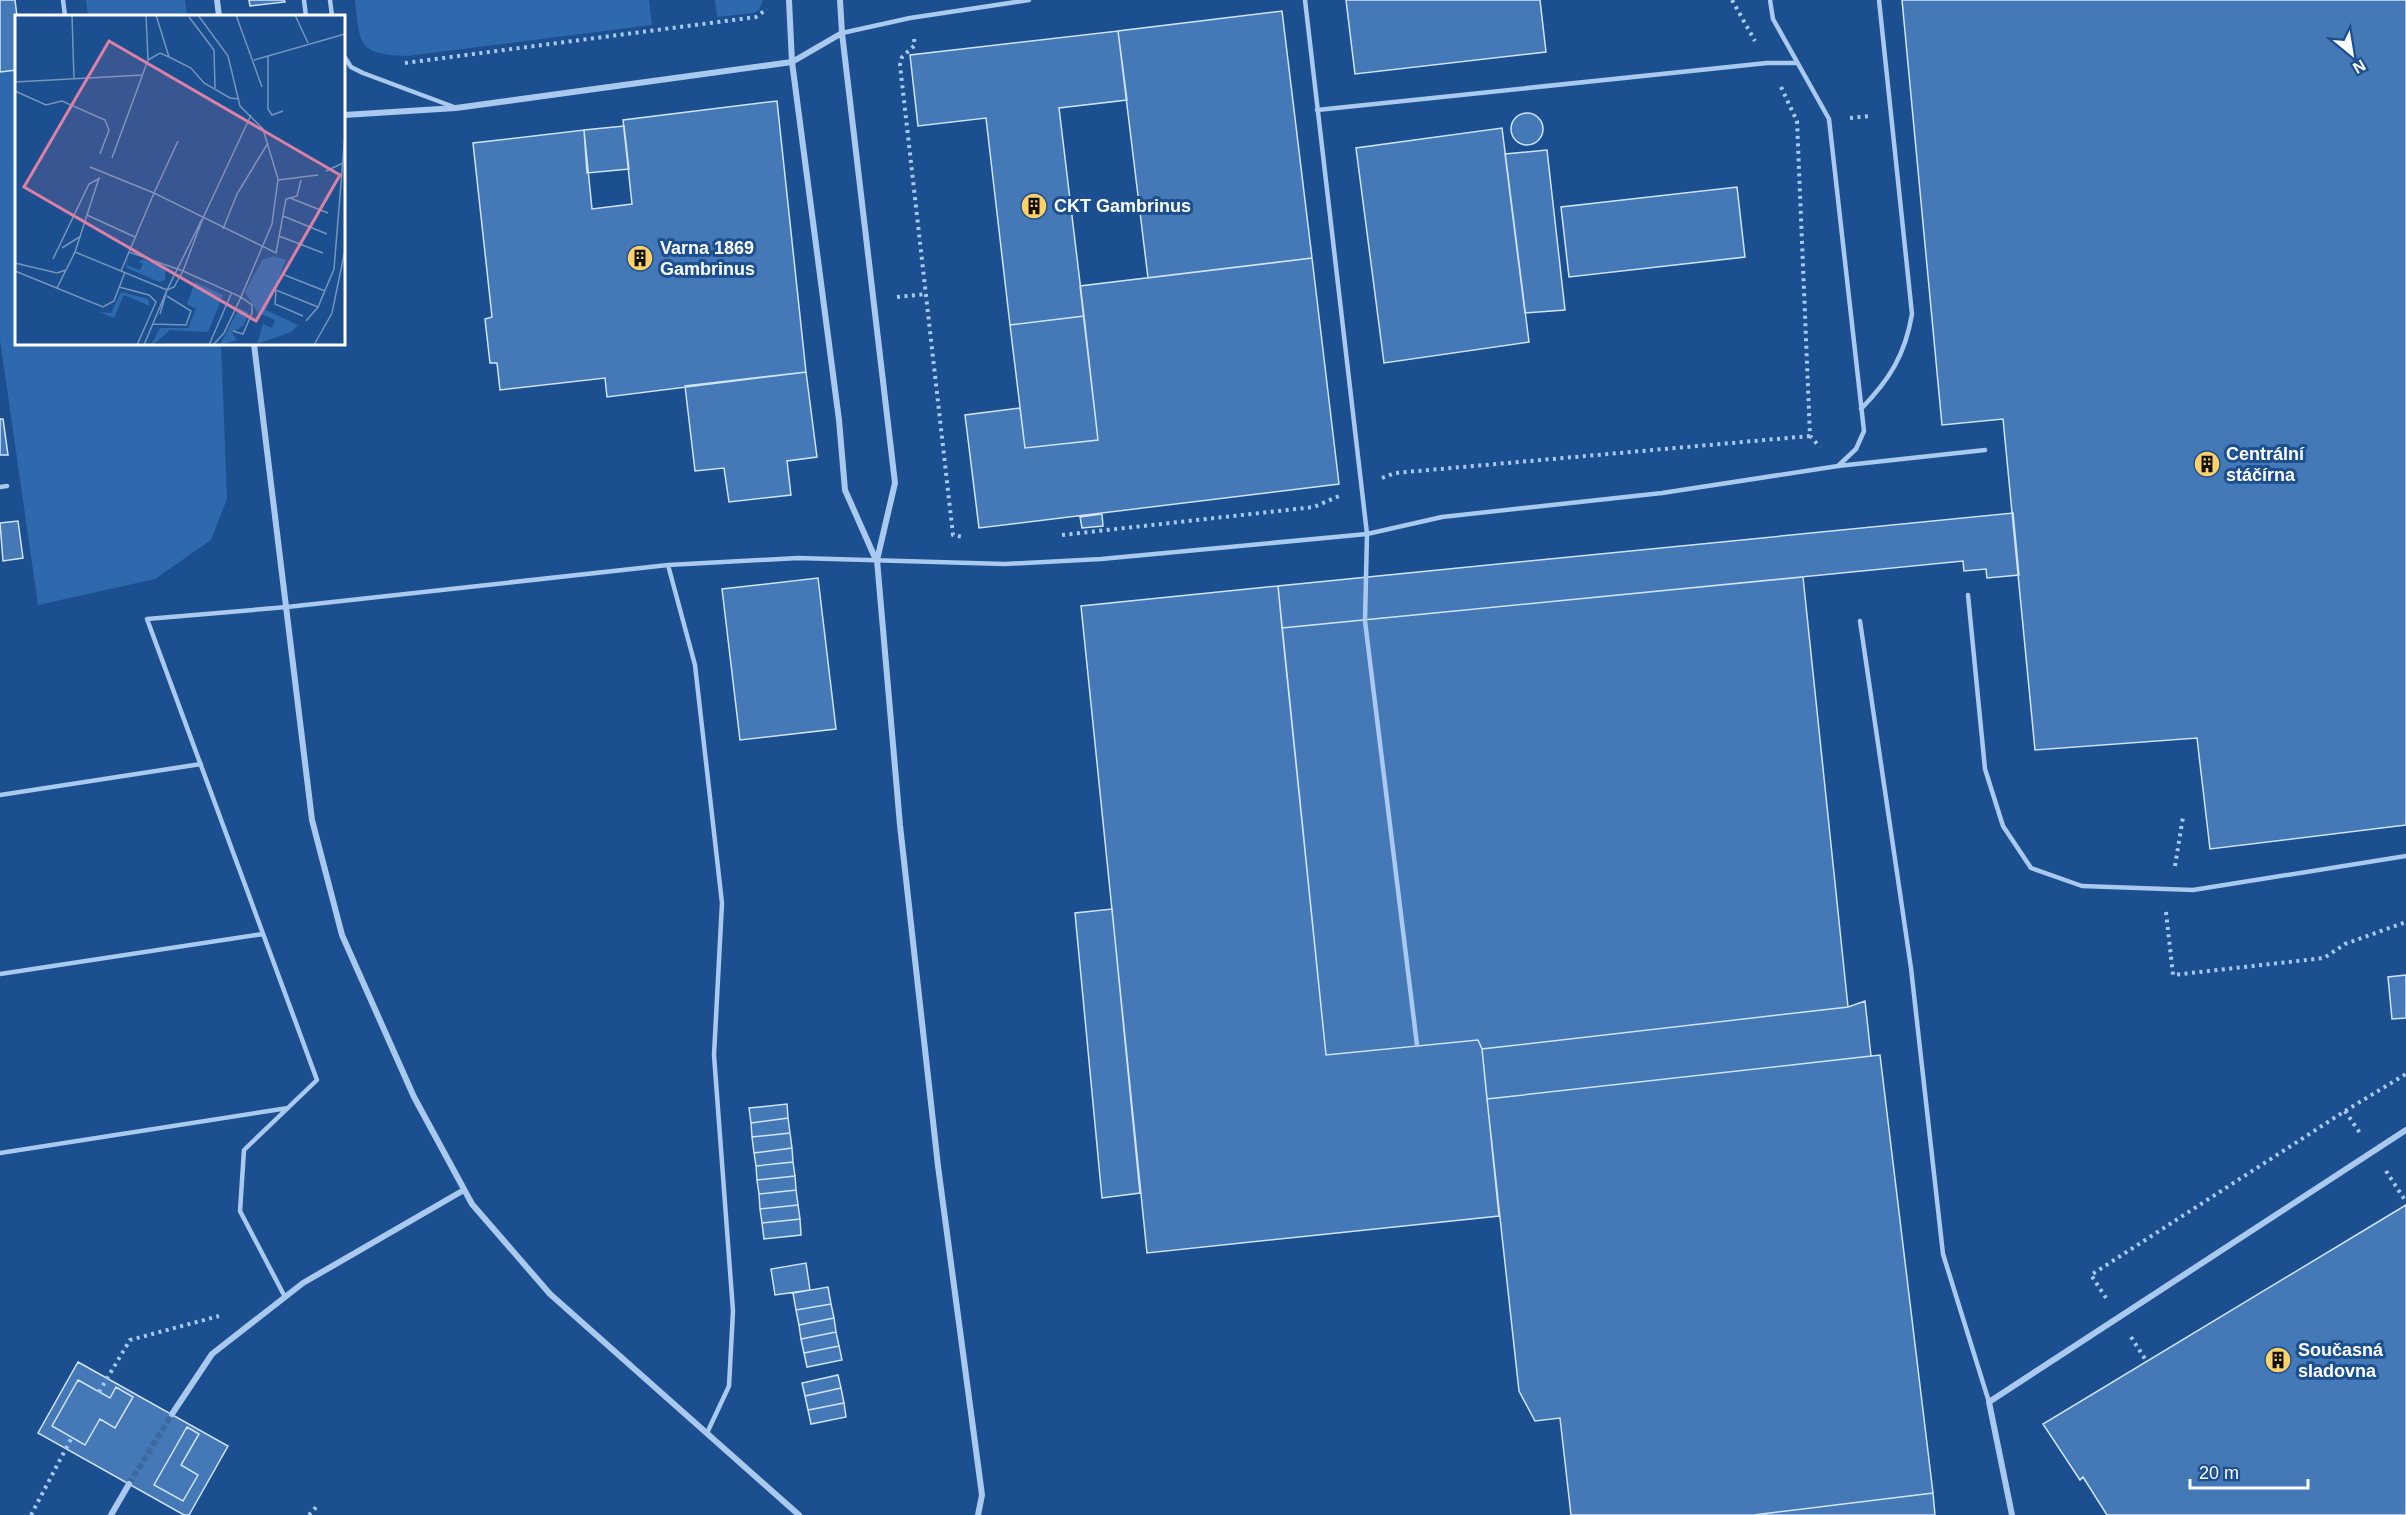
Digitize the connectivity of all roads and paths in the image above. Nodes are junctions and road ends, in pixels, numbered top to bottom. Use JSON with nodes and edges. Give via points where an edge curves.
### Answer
{"nodes":[{"id":1,"x":63,"y":0,"type":"edge"},
{"id":2,"x":218,"y":0,"type":"edge"},
{"id":3,"x":304,"y":0,"type":"edge"},
{"id":4,"x":330,"y":0,"type":"edge"},
{"id":5,"x":769,"y":0,"type":"edge"},
{"id":6,"x":789,"y":0,"type":"edge"},
{"id":7,"x":840,"y":0,"type":"edge"},
{"id":8,"x":1029,"y":0,"type":"edge"},
{"id":9,"x":1305,"y":0,"type":"edge"},
{"id":10,"x":1732,"y":0,"type":"edge"},
{"id":11,"x":1770,"y":0,"type":"edge"},
{"id":12,"x":1879,"y":0,"type":"edge"},
{"id":13,"x":65,"y":15,"type":"edge"},
{"id":14,"x":219,"y":15,"type":"edge"},
{"id":15,"x":306,"y":15,"type":"edge"},
{"id":16,"x":332,"y":15,"type":"edge"},
{"id":17,"x":910,"y":18,"type":"junction"},
{"id":18,"x":842,"y":33,"type":"junction"},
{"id":19,"x":345,"y":58,"type":"edge"},
{"id":20,"x":792,"y":62,"type":"junction"},
{"id":21,"x":402,"y":63,"type":"dead end"},
{"id":22,"x":1767,"y":63,"type":"junction"},
{"id":23,"x":1797,"y":63,"type":"junction"},
{"id":24,"x":456,"y":108,"type":"junction"},
{"id":25,"x":1317,"y":110,"type":"junction"},
{"id":26,"x":345,"y":115,"type":"edge"},
{"id":27,"x":254,"y":345,"type":"edge"},
{"id":28,"x":1861,"y":409,"type":"junction"},
{"id":29,"x":1810,"y":436,"type":"junction"},
{"id":30,"x":1985,"y":450,"type":"dead end"},
{"id":31,"x":1838,"y":466,"type":"junction"},
{"id":32,"x":7,"y":486,"type":"dead end"},
{"id":33,"x":0,"y":487,"type":"edge"},
{"id":34,"x":1361,"y":487,"type":"junction"},
{"id":35,"x":1367,"y":534,"type":"junction"},
{"id":36,"x":1051,"y":536,"type":"dead end"},
{"id":37,"x":972,"y":540,"type":"dead end"},
{"id":38,"x":877,"y":560,"type":"junction"},
{"id":39,"x":668,"y":565,"type":"junction"},
{"id":40,"x":1968,"y":595,"type":"dead end"},
{"id":41,"x":287,"y":607,"type":"junction"},
{"id":42,"x":1860,"y":621,"type":"dead end"},
{"id":43,"x":201,"y":764,"type":"junction"},
{"id":44,"x":0,"y":795,"type":"edge"},
{"id":45,"x":2183,"y":817,"type":"dead end"},
{"id":46,"x":2406,"y":856,"type":"edge"},
{"id":47,"x":2170,"y":889,"type":"junction"},
{"id":48,"x":2406,"y":922,"type":"edge"},
{"id":49,"x":263,"y":934,"type":"junction"},
{"id":50,"x":0,"y":974,"type":"edge"},
{"id":51,"x":1417,"y":1045,"type":"dead end"},
{"id":52,"x":2406,"y":1074,"type":"edge"},
{"id":53,"x":288,"y":1108,"type":"junction"},
{"id":54,"x":2406,"y":1130,"type":"edge"},
{"id":55,"x":0,"y":1153,"type":"edge"},
{"id":56,"x":464,"y":1190,"type":"junction"},
{"id":57,"x":285,"y":1297,"type":"junction"},
{"id":58,"x":223,"y":1315,"type":"dead end"},
{"id":59,"x":2119,"y":1317,"type":"junction"},
{"id":60,"x":2147,"y":1362,"type":"dead end"},
{"id":61,"x":99,"y":1392,"type":"dead end"},
{"id":62,"x":1989,"y":1402,"type":"junction"},
{"id":63,"x":171,"y":1414,"type":"tunnel mouth"},
{"id":64,"x":707,"y":1433,"type":"junction"},
{"id":65,"x":72,"y":1437,"type":"dead end"},
{"id":66,"x":129,"y":1484,"type":"tunnel mouth"},
{"id":67,"x":319,"y":1504,"type":"dead end"},
{"id":68,"x":31,"y":1515,"type":"edge"},
{"id":69,"x":111,"y":1515,"type":"edge"},
{"id":70,"x":309,"y":1515,"type":"edge"},
{"id":71,"x":799,"y":1515,"type":"edge"},
{"id":72,"x":978,"y":1515,"type":"edge"},
{"id":73,"x":2012,"y":1515,"type":"edge"}],
"edges":[{"from":1,"to":13,"type":"lane"},
{"from":2,"to":14,"type":"street"},
{"from":3,"to":15,"type":"lane"},
{"from":4,"to":16,"type":"lane"},
{"from":5,"to":21,"type":"path","via":[[766,10],[756,17]]},
{"from":6,"to":20,"type":"street"},
{"from":7,"to":18,"type":"street"},
{"from":8,"to":17,"type":"lane"},
{"from":9,"to":25,"type":"lane"},
{"from":10,"to":22,"type":"path"},
{"from":11,"to":23,"type":"lane","via":[[1773,19]]},
{"from":12,"to":28,"type":"lane","via":[[1912,314],[1898,362]]},
{"from":17,"to":18,"type":"lane"},
{"from":17,"to":37,"type":"path","via":[[915,45],[900,64],[953,535]]},
{"from":18,"to":20,"type":"street"},
{"from":18,"to":38,"type":"street","via":[[895,483]]},
{"from":19,"to":24,"type":"lane","via":[[351,67],[363,73]]},
{"from":20,"to":24,"type":"street"},
{"from":20,"to":38,"type":"street","via":[[845,490]]},
{"from":22,"to":23,"type":"lane"},
{"from":22,"to":25,"type":"lane"},
{"from":22,"to":29,"type":"path","via":[[1797,121]]},
{"from":23,"to":28,"type":"lane","via":[[1829,119]]},
{"from":24,"to":26,"type":"street"},
{"from":25,"to":34,"type":"lane"},
{"from":27,"to":41,"type":"street"},
{"from":28,"to":31,"type":"lane","via":[[1864,431],[1856,449]]},
{"from":29,"to":31,"type":"path"},
{"from":29,"to":34,"type":"path","via":[[1395,473]]},
{"from":30,"to":31,"type":"lane"},
{"from":31,"to":35,"type":"lane","via":[[1662,493],[1442,517]]},
{"from":32,"to":33,"type":"lane"},
{"from":34,"to":35,"type":"lane"},
{"from":34,"to":36,"type":"path","via":[[1314,507]]},
{"from":35,"to":38,"type":"lane","via":[[1101,559],[1005,564]]},
{"from":35,"to":51,"type":"lane","via":[[1365,621]]},
{"from":38,"to":39,"type":"lane","via":[[798,558]]},
{"from":38,"to":72,"type":"street","via":[[902,837],[936,1142],[982,1495]]},
{"from":39,"to":41,"type":"lane"},
{"from":39,"to":64,"type":"lane","via":[[695,665],[722,903],[714,1055],[734,1311],[729,1386]]},
{"from":40,"to":47,"type":"lane","via":[[1985,769],[2003,826],[2031,868],[2082,886]]},
{"from":41,"to":43,"type":"lane","via":[[147,619]]},
{"from":41,"to":56,"type":"street","via":[[312,820],[342,935],[414,1097]]},
{"from":42,"to":62,"type":"lane","via":[[1911,968],[1943,1254]]},
{"from":43,"to":44,"type":"lane"},
{"from":43,"to":49,"type":"lane"},
{"from":45,"to":47,"type":"path"},
{"from":46,"to":47,"type":"lane","via":[[2193,890]]},
{"from":47,"to":48,"type":"path","via":[[2166,913],[2173,975],[2324,958],[2345,944]]},
{"from":49,"to":50,"type":"lane"},
{"from":49,"to":53,"type":"lane","via":[[317,1080]]},
{"from":52,"to":59,"type":"path","via":[[2091,1275]]},
{"from":53,"to":55,"type":"lane"},
{"from":53,"to":57,"type":"lane","via":[[244,1150],[240,1211]]},
{"from":54,"to":59,"type":"street"},
{"from":56,"to":57,"type":"street"},
{"from":56,"to":64,"type":"street","via":[[550,1294]]},
{"from":57,"to":63,"type":"street","via":[[212,1354]]},
{"from":58,"to":61,"type":"path","via":[[130,1340]]},
{"from":59,"to":60,"type":"path"},
{"from":59,"to":62,"type":"street"},
{"from":62,"to":73,"type":"street"},
{"from":64,"to":71,"type":"street"},
{"from":65,"to":68,"type":"path"},
{"from":66,"to":69,"type":"street"},
{"from":67,"to":70,"type":"path"}]}
